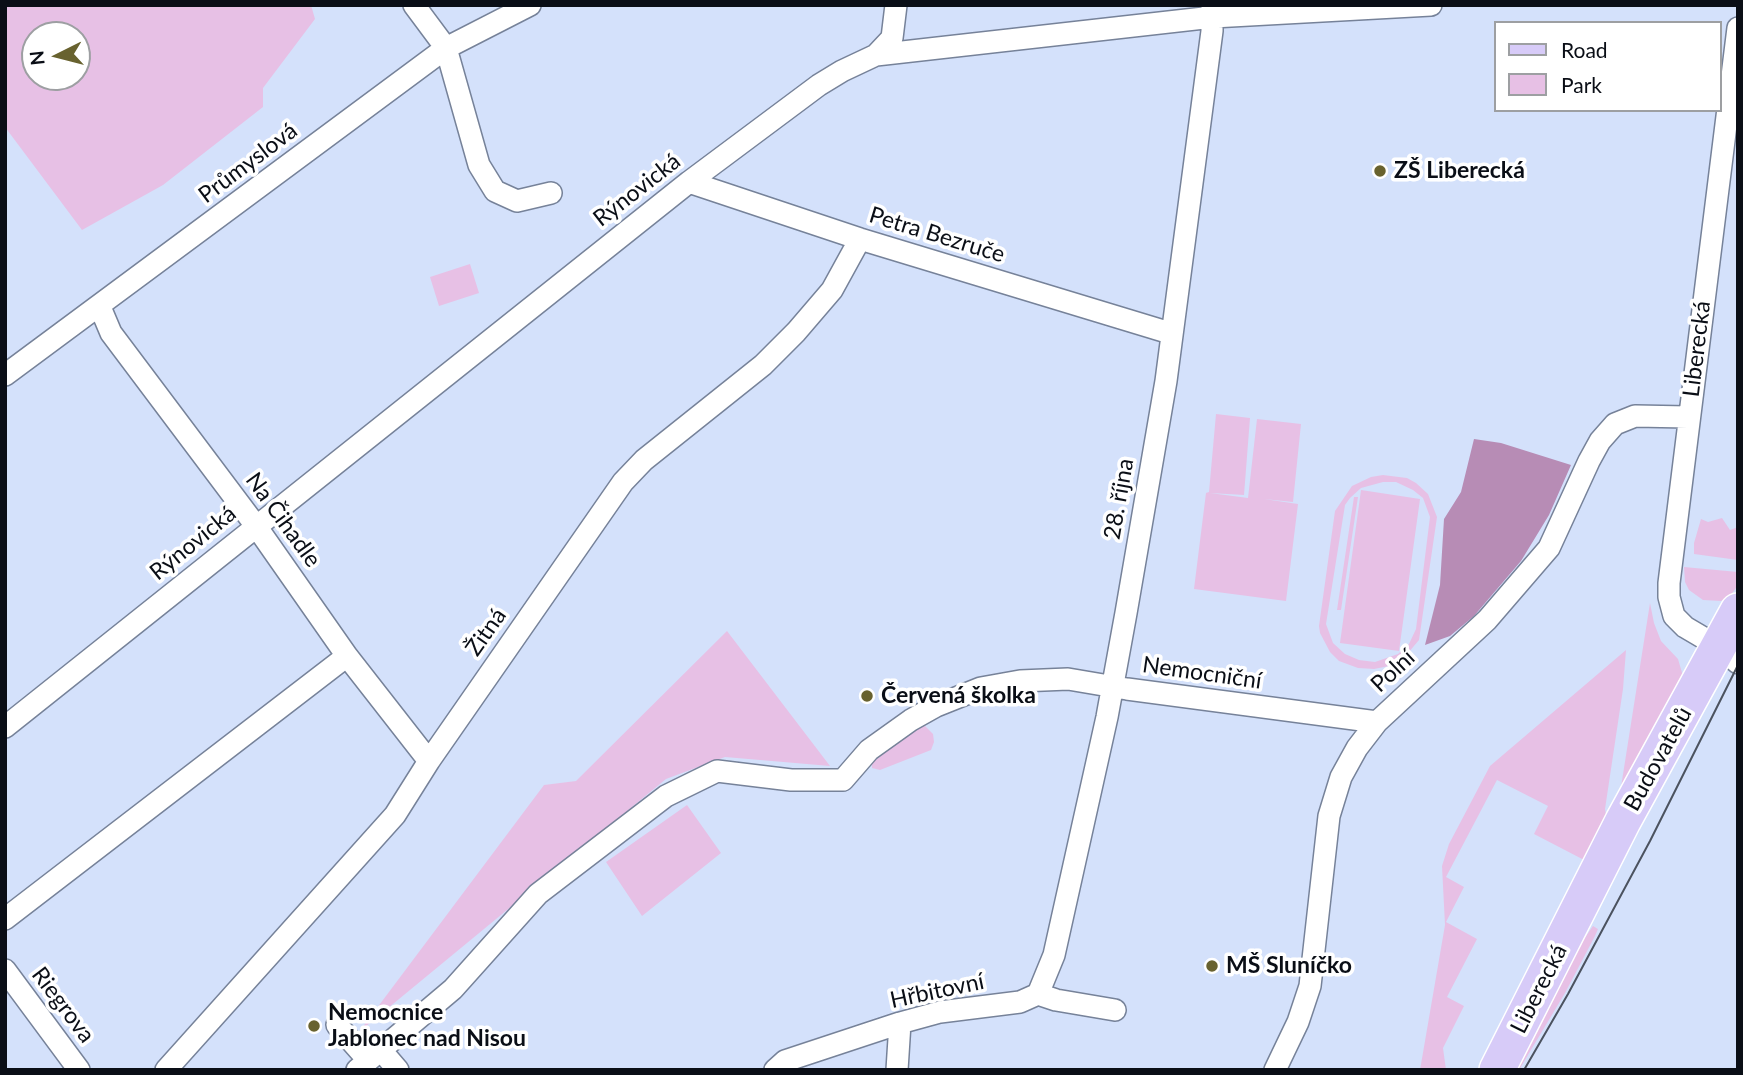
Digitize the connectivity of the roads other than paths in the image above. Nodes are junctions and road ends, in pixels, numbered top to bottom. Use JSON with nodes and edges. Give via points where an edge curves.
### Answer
{"nodes":[{"id":1,"x":414,"y":5,"type":"edge"},
{"id":2,"x":530,"y":5,"type":"edge"},
{"id":3,"x":896,"y":5,"type":"edge"},
{"id":4,"x":1431,"y":5,"type":"edge"},
{"id":5,"x":1212,"y":11,"type":"edge"},
{"id":6,"x":1738,"y":28,"type":"edge"},
{"id":7,"x":446,"y":48,"type":"junction"},
{"id":8,"x":876,"y":55,"type":"junction"},
{"id":9,"x":690,"y":182,"type":"junction"},
{"id":10,"x":551,"y":193,"type":"dead end"},
{"id":11,"x":860,"y":239,"type":"junction"},
{"id":12,"x":100,"y":307,"type":"junction"},
{"id":13,"x":1170,"y":333,"type":"junction"},
{"id":14,"x":5,"y":375,"type":"edge"},
{"id":15,"x":1688,"y":417,"type":"junction"},
{"id":16,"x":256,"y":526,"type":"junction"},
{"id":17,"x":1738,"y":611,"type":"edge"},
{"id":18,"x":1728,"y":655,"type":"edge"},
{"id":19,"x":347,"y":656,"type":"junction"},
{"id":20,"x":1068,"y":679,"type":"junction"},
{"id":21,"x":1112,"y":685,"type":"junction"},
{"id":22,"x":985,"y":687,"type":"junction"},
{"id":23,"x":1377,"y":722,"type":"junction"},
{"id":24,"x":5,"y":727,"type":"edge"},
{"id":25,"x":429,"y":761,"type":"junction"},
{"id":26,"x":1580,"y":908,"type":"joint"},
{"id":27,"x":5,"y":919,"type":"edge"},
{"id":28,"x":5,"y":971,"type":"edge"},
{"id":29,"x":1038,"y":994,"type":"junction"},
{"id":30,"x":1115,"y":1010,"type":"dead end"},
{"id":31,"x":900,"y":1023,"type":"junction"},
{"id":32,"x":337,"y":1025,"type":"dead end"},
{"id":33,"x":369,"y":1060,"type":"edge"},
{"id":34,"x":77,"y":1069,"type":"edge"},
{"id":35,"x":166,"y":1070,"type":"edge"},
{"id":36,"x":398,"y":1070,"type":"edge"},
{"id":37,"x":775,"y":1070,"type":"edge"},
{"id":38,"x":897,"y":1070,"type":"edge"},
{"id":39,"x":1275,"y":1070,"type":"edge"},
{"id":40,"x":1497,"y":1070,"type":"edge"}],
"edges":[{"from":1,"to":7,"type":"street"},
{"from":2,"to":7,"type":"street","name":"Průmyslová"},
{"from":3,"to":8,"type":"street","via":[[892,38]]},
{"from":4,"to":5,"type":"street","name":"Rýnovická"},
{"from":5,"to":8,"type":"street","name":"Rýnovická"},
{"from":5,"to":13,"type":"street","name":"28. října"},
{"from":6,"to":15,"type":"street","name":"Liberecká"},
{"from":7,"to":10,"type":"street","via":[[479,165],[495,191],[517,201]]},
{"from":7,"to":12,"type":"street","name":"Průmyslová"},
{"from":8,"to":9,"type":"street","name":"Rýnovická","via":[[819,85]]},
{"from":9,"to":11,"type":"street","name":"Petra Bezruče"},
{"from":9,"to":16,"type":"street","name":"Rýnovická"},
{"from":11,"to":13,"type":"street","name":"Petra Bezruče"},
{"from":11,"to":25,"type":"street","name":"Žitná","via":[[832,290],[796,332],[623,482]]},
{"from":12,"to":14,"type":"street","name":"Průmyslová"},
{"from":12,"to":16,"type":"street","name":"Na Čihadle","via":[[111,333]]},
{"from":13,"to":21,"type":"street","name":"28. října","via":[[1164,393]]},
{"from":15,"to":18,"type":"street","name":"Liberecká","via":[[1670,597],[1674,615],[1685,627]]},
{"from":15,"to":23,"type":"street","name":"Polní","via":[[1635,416],[1615,424],[1589,461],[1549,548],[1487,620]]},
{"from":16,"to":19,"type":"street","name":"Na Čihadle"},
{"from":16,"to":24,"type":"street","name":"Rýnovická"},
{"from":17,"to":18,"type":"main road","name":"Budovatelů"},
{"from":18,"to":26,"type":"main road","name":"Budovatelů","via":[[1623,821]]},
{"from":19,"to":25,"type":"street","name":"Na Čihadle"},
{"from":19,"to":27,"type":"street"},
{"from":20,"to":21,"type":"street","name":"Nemocniční"},
{"from":20,"to":22,"type":"street","name":"Nemocniční"},
{"from":20,"to":22,"type":"street","via":[[1030,691],[998,693]]},
{"from":21,"to":23,"type":"street","name":"Nemocniční"},
{"from":21,"to":29,"type":"street","name":"28. října","via":[[1054,955]]},
{"from":22,"to":33,"type":"street","name":"Nemocniční","via":[[911,720],[869,750],[843,779],[792,780],[717,771],[666,796],[538,894],[453,989]]},
{"from":23,"to":39,"type":"street","name":"Polní","via":[[1341,777],[1329,816],[1310,986]]},
{"from":25,"to":35,"type":"street","name":"Žitná","via":[[394,815]]},
{"from":26,"to":40,"type":"main road","name":"Liberecká"},
{"from":28,"to":34,"type":"street","name":"Riegrova"},
{"from":29,"to":30,"type":"street"},
{"from":29,"to":31,"type":"street","name":"Hřbitovní","via":[[1020,1002],[940,1012]]},
{"from":31,"to":37,"type":"street","name":"Hřbitovní","via":[[785,1061]]},
{"from":31,"to":38,"type":"street"},
{"from":32,"to":33,"type":"street"},
{"from":33,"to":36,"type":"street"}]}
